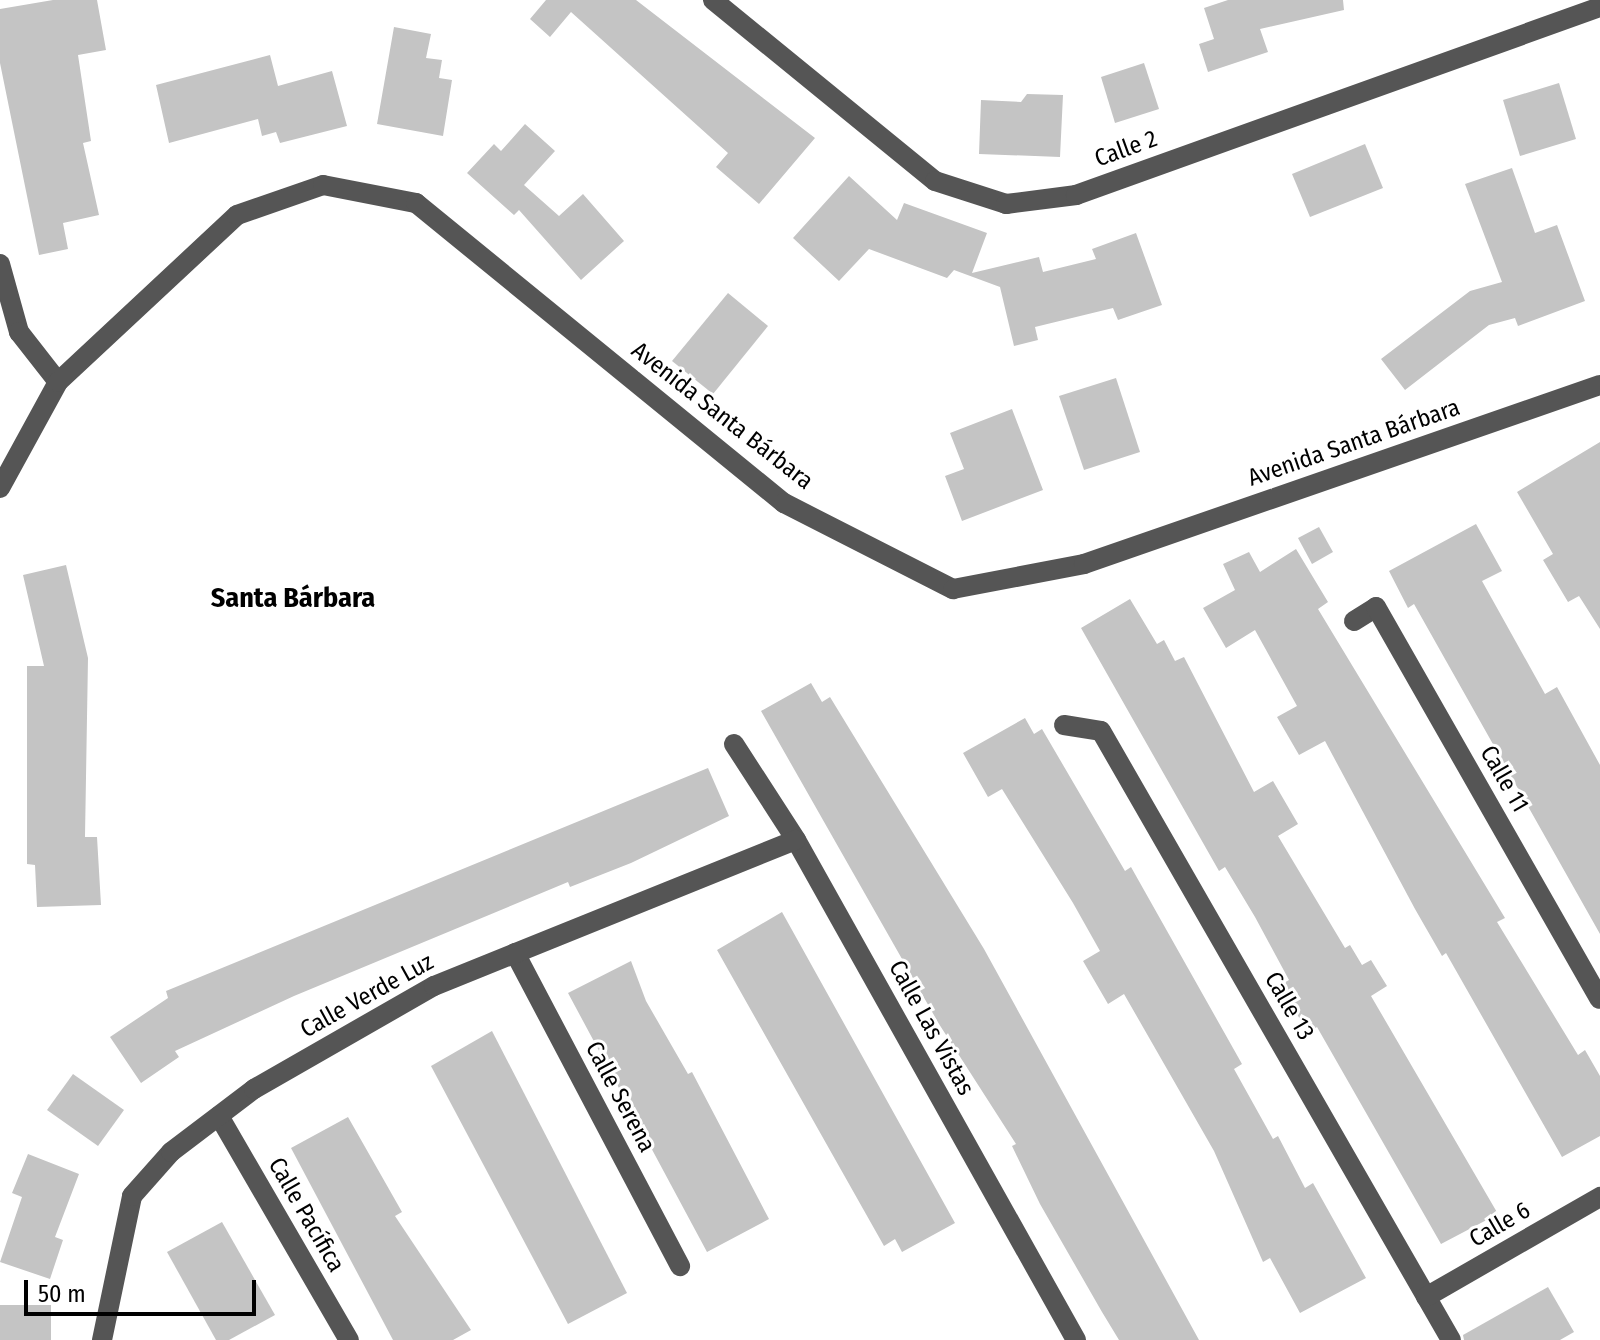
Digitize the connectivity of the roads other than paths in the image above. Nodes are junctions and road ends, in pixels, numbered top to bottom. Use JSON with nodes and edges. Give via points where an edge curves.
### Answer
{"nodes":[{"id":1,"x":713,"y":0,"type":"edge"},
{"id":2,"x":1597,"y":0,"type":"edge"},
{"id":3,"x":1600,"y":7,"type":"edge"},
{"id":4,"x":0,"y":264,"type":"edge"},
{"id":5,"x":58,"y":382,"type":"junction"},
{"id":6,"x":1600,"y":385,"type":"edge"},
{"id":7,"x":0,"y":488,"type":"edge"},
{"id":8,"x":1354,"y":621,"type":"dead end"},
{"id":9,"x":1064,"y":725,"type":"dead end"},
{"id":10,"x":734,"y":744,"type":"dead end"},
{"id":11,"x":796,"y":840,"type":"junction"},
{"id":12,"x":515,"y":953,"type":"junction"},
{"id":13,"x":1600,"y":999,"type":"edge"},
{"id":14,"x":219,"y":1116,"type":"junction"},
{"id":15,"x":1600,"y":1197,"type":"edge"},
{"id":16,"x":680,"y":1266,"type":"dead end"},
{"id":17,"x":1426,"y":1297,"type":"junction"},
{"id":18,"x":102,"y":1340,"type":"edge"},
{"id":19,"x":349,"y":1340,"type":"edge"},
{"id":20,"x":1076,"y":1340,"type":"edge"},
{"id":21,"x":1451,"y":1340,"type":"edge"}],
"edges":[{"from":1,"to":3,"type":"street","name":"Calle 2","via":[[935,181],[1006,204],[1076,195]]},
{"from":2,"to":3,"type":"street"},
{"from":4,"to":5,"type":"street","via":[[19,332]]},
{"from":5,"to":6,"type":"street","name":"Avenida Santa Bárbara","via":[[237,215],[323,185],[416,203],[784,503],[953,589],[1084,564]]},
{"from":5,"to":7,"type":"street","name":"Avenida Santa Bárbara"},
{"from":8,"to":13,"type":"street","name":"Calle 11","via":[[1376,607]]},
{"from":9,"to":17,"type":"street","name":"Calle 13","via":[[1101,731]]},
{"from":10,"to":11,"type":"street","name":"Calle Las Vistas"},
{"from":11,"to":12,"type":"street","name":"Calle Verde Luz"},
{"from":11,"to":20,"type":"street","name":"Calle Las Vistas"},
{"from":12,"to":14,"type":"street","name":"Calle Verde Luz","via":[[434,986]]},
{"from":12,"to":16,"type":"street","name":"Calle Serena"},
{"from":14,"to":18,"type":"street","name":"Calle Verde Luz","via":[[171,1152],[132,1196]]},
{"from":14,"to":19,"type":"street","name":"Calle Pacífica"},
{"from":15,"to":17,"type":"street","name":"Calle 6"},
{"from":17,"to":21,"type":"street","name":"Calle 13"}]}
